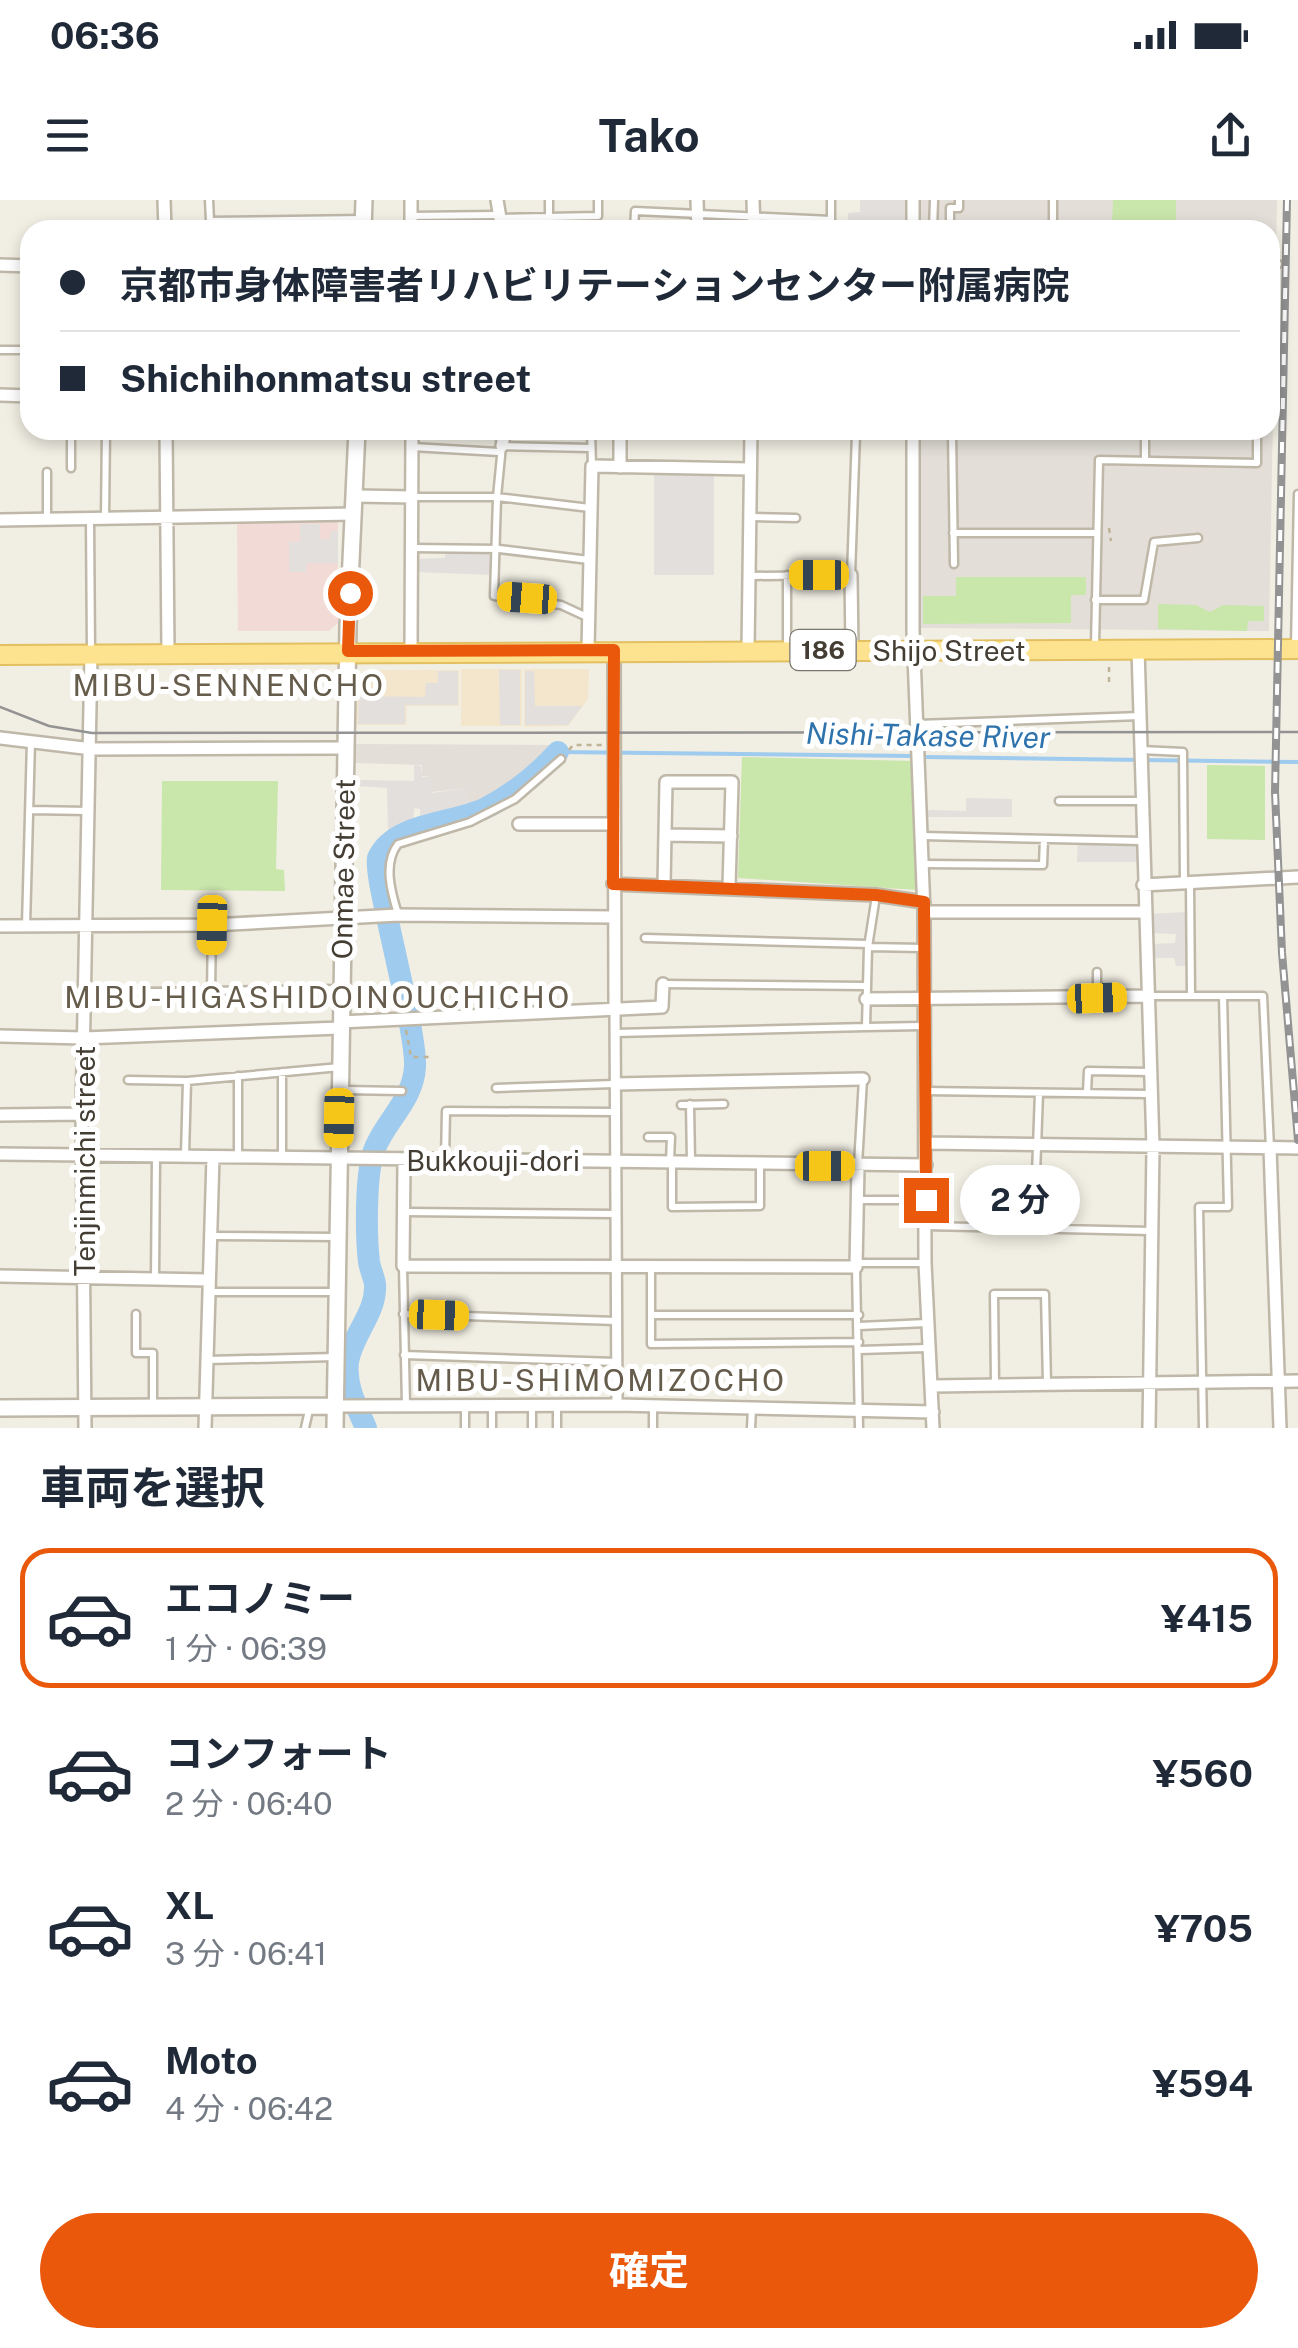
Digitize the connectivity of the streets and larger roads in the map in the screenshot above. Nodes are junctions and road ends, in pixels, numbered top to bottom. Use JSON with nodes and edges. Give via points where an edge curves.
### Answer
{"nodes":[{"id":1,"x":166,"y":440,"type":"edge"},
{"id":2,"x":357,"y":440,"type":"edge"},
{"id":3,"x":412,"y":440,"type":"edge"},
{"id":4,"x":503,"y":440,"type":"edge"},
{"id":5,"x":620,"y":440,"type":"edge"},
{"id":6,"x":751,"y":440,"type":"edge"},
{"id":7,"x":913,"y":440,"type":"edge"},
{"id":8,"x":501,"y":449,"type":"road end"},
{"id":9,"x":620,"y":467,"type":"junction"},
{"id":10,"x":750,"y":469,"type":"junction"},
{"id":11,"x":355,"y":496,"type":"junction"},
{"id":12,"x":412,"y":497,"type":"junction"},
{"id":13,"x":354,"y":514,"type":"junction"},
{"id":14,"x":167,"y":517,"type":"junction"},
{"id":15,"x":0,"y":520,"type":"edge"},
{"id":16,"x":852,"y":575,"type":"road end"},
{"id":17,"x":1296,"y":649,"type":"edge"},
{"id":18,"x":411,"y":650,"type":"junction"},
{"id":19,"x":588,"y":650,"type":"junction"},
{"id":20,"x":614,"y":650,"type":"junction"},
{"id":21,"x":748,"y":650,"type":"junction"},
{"id":22,"x":852,"y":650,"type":"junction"},
{"id":23,"x":916,"y":650,"type":"junction"},
{"id":24,"x":1138,"y":650,"type":"junction"},
{"id":25,"x":348,"y":651,"type":"junction"},
{"id":26,"x":168,"y":653,"type":"junction"},
{"id":27,"x":0,"y":654,"type":"edge"},
{"id":28,"x":91,"y":654,"type":"junction"},
{"id":29,"x":0,"y":738,"type":"edge"},
{"id":30,"x":92,"y":748,"type":"junction"},
{"id":31,"x":346,"y":748,"type":"junction"},
{"id":32,"x":519,"y":824,"type":"dead end"},
{"id":33,"x":613,"y":824,"type":"junction"},
{"id":34,"x":665,"y":835,"type":"junction"},
{"id":35,"x":731,"y":836,"type":"junction"},
{"id":36,"x":1298,"y":877,"type":"edge"},
{"id":37,"x":613,"y":884,"type":"junction"},
{"id":38,"x":664,"y":886,"type":"junction"},
{"id":39,"x":1143,"y":886,"type":"junction"},
{"id":40,"x":730,"y":887,"type":"junction"},
{"id":41,"x":924,"y":907,"type":"junction"},
{"id":42,"x":1145,"y":912,"type":"junction"},
{"id":43,"x":343,"y":916,"type":"junction"},
{"id":44,"x":613,"y":916,"type":"junction"},
{"id":45,"x":0,"y":926,"type":"edge"},
{"id":46,"x":86,"y":926,"type":"junction"},
{"id":47,"x":663,"y":984,"type":"road end"},
{"id":48,"x":866,"y":993,"type":"road end"},
{"id":49,"x":1148,"y":996,"type":"junction"},
{"id":50,"x":921,"y":1000,"type":"junction"},
{"id":51,"x":615,"y":1008,"type":"junction"},
{"id":52,"x":340,"y":1025,"type":"junction"},
{"id":53,"x":0,"y":1036,"type":"edge"},
{"id":54,"x":84,"y":1038,"type":"junction"},
{"id":55,"x":862,"y":1079,"type":"road end"},
{"id":56,"x":615,"y":1084,"type":"junction"},
{"id":57,"x":82,"y":1114,"type":"junction"},
{"id":58,"x":0,"y":1115,"type":"edge"},
{"id":59,"x":927,"y":1143,"type":"junction"},
{"id":60,"x":1153,"y":1147,"type":"junction"},
{"id":61,"x":1270,"y":1148,"type":"junction"},
{"id":62,"x":1298,"y":1148,"type":"edge"},
{"id":63,"x":0,"y":1154,"type":"edge"},
{"id":64,"x":82,"y":1155,"type":"junction"},
{"id":65,"x":213,"y":1157,"type":"junction"},
{"id":66,"x":338,"y":1158,"type":"junction"},
{"id":67,"x":404,"y":1160,"type":"junction"},
{"id":68,"x":616,"y":1161,"type":"junction"},
{"id":69,"x":926,"y":1165,"type":"junction"},
{"id":70,"x":858,"y":1166,"type":"junction"},
{"id":71,"x":616,"y":1267,"type":"junction"},
{"id":72,"x":0,"y":1276,"type":"edge"},
{"id":73,"x":83,"y":1279,"type":"junction"},
{"id":74,"x":208,"y":1286,"type":"junction"},
{"id":75,"x":1279,"y":1381,"type":"junction"},
{"id":76,"x":1298,"y":1381,"type":"edge"},
{"id":77,"x":1151,"y":1383,"type":"junction"},
{"id":78,"x":933,"y":1386,"type":"junction"},
{"id":79,"x":617,"y":1405,"type":"junction"},
{"id":80,"x":84,"y":1406,"type":"junction"},
{"id":81,"x":206,"y":1406,"type":"junction"},
{"id":82,"x":342,"y":1406,"type":"junction"},
{"id":83,"x":0,"y":1408,"type":"edge"},
{"id":84,"x":933,"y":1412,"type":"junction"},
{"id":85,"x":85,"y":1428,"type":"edge"},
{"id":86,"x":206,"y":1428,"type":"edge"},
{"id":87,"x":334,"y":1428,"type":"edge"},
{"id":88,"x":933,"y":1428,"type":"edge"},
{"id":89,"x":1150,"y":1428,"type":"edge"},
{"id":90,"x":1280,"y":1428,"type":"edge"}],
"edges":[{"from":1,"to":14,"type":"street"},
{"from":2,"to":11,"type":"street","name":"Onmae Street"},
{"from":3,"to":12,"type":"street"},
{"from":4,"to":8,"type":"street"},
{"from":5,"to":9,"type":"street"},
{"from":6,"to":10,"type":"street"},
{"from":7,"to":23,"type":"street"},
{"from":9,"to":10,"type":"street"},
{"from":9,"to":19,"type":"street","via":[[592,466]]},
{"from":10,"to":21,"type":"street"},
{"from":11,"to":12,"type":"street"},
{"from":11,"to":13,"type":"street","name":"Onmae Street"},
{"from":12,"to":18,"type":"street"},
{"from":13,"to":14,"type":"street"},
{"from":13,"to":25,"type":"street","name":"Onmae Street"},
{"from":14,"to":15,"type":"street"},
{"from":14,"to":26,"type":"street"},
{"from":16,"to":22,"type":"street"},
{"from":17,"to":24,"type":"main road","name":"Shijo Street","number":"186"},
{"from":18,"to":19,"type":"main road","name":"Shijo Street","number":"186"},
{"from":18,"to":25,"type":"main road","name":"Shijo Street","number":"186"},
{"from":19,"to":20,"type":"main road","name":"Shijo Street","number":"186"},
{"from":20,"to":21,"type":"main road","name":"Shijo Street","number":"186"},
{"from":20,"to":33,"type":"street"},
{"from":21,"to":22,"type":"main road","name":"Shijo Street","number":"186"},
{"from":22,"to":23,"type":"main road","name":"Shijo Street","number":"186"},
{"from":23,"to":24,"type":"main road","name":"Shijo Street","number":"186"},
{"from":23,"to":41,"type":"street"},
{"from":24,"to":39,"type":"street"},
{"from":25,"to":26,"type":"main road","name":"Shijo Street","number":"186"},
{"from":25,"to":31,"type":"street","name":"Onmae Street"},
{"from":26,"to":28,"type":"main road","name":"Shijo Street","number":"186"},
{"from":27,"to":28,"type":"main road","name":"Shijo Street","number":"186"},
{"from":28,"to":30,"type":"street","name":"Tenjinmichi street"},
{"from":29,"to":30,"type":"street"},
{"from":30,"to":31,"type":"street"},
{"from":30,"to":46,"type":"street","name":"Tenjinmichi street"},
{"from":31,"to":43,"type":"street","name":"Onmae Street"},
{"from":32,"to":33,"type":"street"},
{"from":33,"to":37,"type":"street"},
{"from":34,"to":35,"type":"street"},
{"from":34,"to":35,"type":"street","via":[[666,782],[732,782]]},
{"from":34,"to":38,"type":"street"},
{"from":35,"to":40,"type":"street"},
{"from":36,"to":39,"type":"street"},
{"from":37,"to":38,"type":"street"},
{"from":37,"to":44,"type":"street"},
{"from":38,"to":40,"type":"street"},
{"from":39,"to":42,"type":"street"},
{"from":40,"to":41,"type":"street","via":[[876,895]]},
{"from":41,"to":42,"type":"street"},
{"from":41,"to":50,"type":"street"},
{"from":42,"to":49,"type":"street"},
{"from":43,"to":44,"type":"street"},
{"from":43,"to":46,"type":"street"},
{"from":43,"to":52,"type":"street","name":"Onmae Street"},
{"from":44,"to":51,"type":"street"},
{"from":45,"to":46,"type":"street"},
{"from":46,"to":54,"type":"street","name":"Tenjinmichi street"},
{"from":47,"to":51,"type":"street","via":[[662,1007]]},
{"from":48,"to":50,"type":"street"},
{"from":49,"to":50,"type":"street"},
{"from":49,"to":60,"type":"street"},
{"from":50,"to":59,"type":"street"},
{"from":51,"to":52,"type":"street"},
{"from":51,"to":56,"type":"street"},
{"from":52,"to":54,"type":"street"},
{"from":52,"to":66,"type":"street","name":"Onmae Street"},
{"from":53,"to":54,"type":"street"},
{"from":54,"to":57,"type":"street","name":"Tenjinmichi street"},
{"from":55,"to":56,"type":"street"},
{"from":56,"to":68,"type":"street"},
{"from":57,"to":58,"type":"street"},
{"from":57,"to":64,"type":"street","name":"Tenjinmichi street"},
{"from":59,"to":60,"type":"street"},
{"from":59,"to":69,"type":"street"},
{"from":60,"to":61,"type":"street"},
{"from":60,"to":77,"type":"street"},
{"from":61,"to":62,"type":"street"},
{"from":61,"to":75,"type":"street"},
{"from":63,"to":64,"type":"street","name":"Bukkouji-dori"},
{"from":64,"to":65,"type":"street","name":"Bukkouji-dori"},
{"from":64,"to":73,"type":"street","name":"Tenjinmichi street"},
{"from":65,"to":66,"type":"street","name":"Bukkouji-dori"},
{"from":65,"to":74,"type":"street"},
{"from":66,"to":67,"type":"street","name":"Bukkouji-dori"},
{"from":66,"to":82,"type":"street","name":"Onmae Street","via":[[336,1357]]},
{"from":67,"to":68,"type":"street","name":"Bukkouji-dori"},
{"from":67,"to":71,"type":"street","via":[[403,1266]]},
{"from":68,"to":70,"type":"street","name":"Bukkouji-dori"},
{"from":68,"to":71,"type":"street"},
{"from":69,"to":70,"type":"street","name":"Bukkouji-dori"},
{"from":69,"to":78,"type":"street"},
{"from":70,"to":71,"type":"street","via":[[856,1265]]},
{"from":71,"to":79,"type":"street"},
{"from":72,"to":73,"type":"street"},
{"from":73,"to":74,"type":"street"},
{"from":73,"to":80,"type":"street","name":"Tenjinmichi street"},
{"from":74,"to":81,"type":"street"},
{"from":75,"to":76,"type":"street"},
{"from":75,"to":77,"type":"street"},
{"from":75,"to":90,"type":"street"},
{"from":77,"to":78,"type":"street"},
{"from":77,"to":89,"type":"street"},
{"from":78,"to":84,"type":"street"},
{"from":79,"to":82,"type":"street"},
{"from":79,"to":84,"type":"street"},
{"from":80,"to":81,"type":"street"},
{"from":80,"to":83,"type":"street"},
{"from":80,"to":85,"type":"street","name":"Tenjinmichi street"},
{"from":81,"to":82,"type":"street"},
{"from":81,"to":86,"type":"street"},
{"from":82,"to":87,"type":"street","name":"Onmae Street"},
{"from":84,"to":88,"type":"street"}]}
